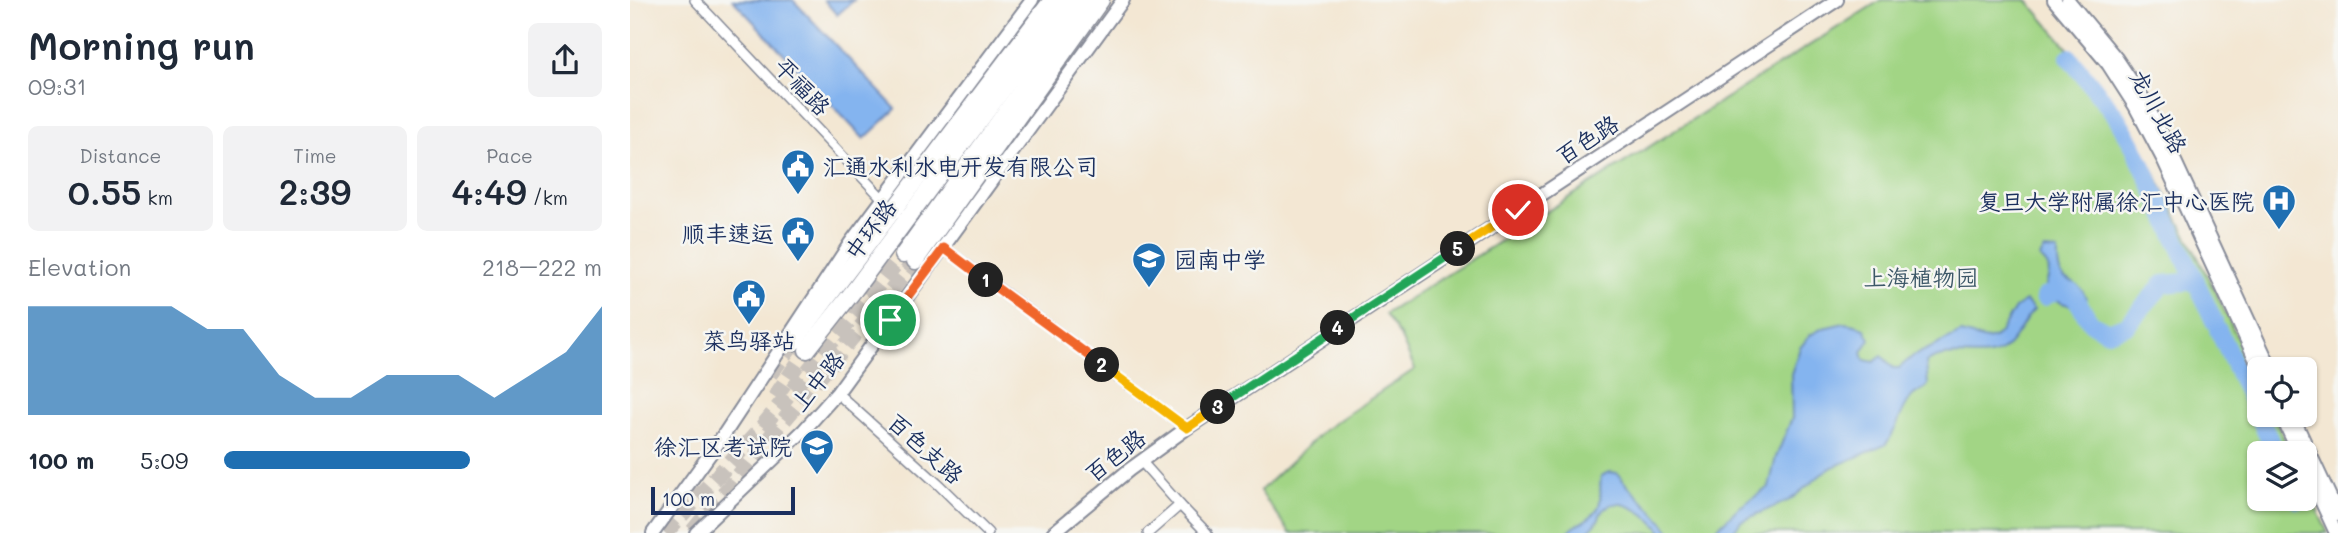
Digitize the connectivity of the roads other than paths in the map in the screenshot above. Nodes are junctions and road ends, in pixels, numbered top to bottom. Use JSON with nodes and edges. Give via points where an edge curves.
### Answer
{"nodes":[{"id":1,"x":695,"y":0,"type":"edge"},
{"id":2,"x":1032,"y":0,"type":"edge"},
{"id":3,"x":1045,"y":0,"type":"edge"},
{"id":4,"x":1052,"y":0,"type":"edge"},
{"id":5,"x":1069,"y":0,"type":"edge"},
{"id":6,"x":1086,"y":0,"type":"edge"},
{"id":7,"x":1101,"y":0,"type":"edge"},
{"id":8,"x":1123,"y":0,"type":"edge"},
{"id":9,"x":1838,"y":0,"type":"edge"},
{"id":10,"x":2054,"y":0,"type":"edge"},
{"id":11,"x":2068,"y":0,"type":"edge"},
{"id":12,"x":973,"y":104,"type":"junction"},
{"id":13,"x":883,"y":199,"type":"junction"},
{"id":14,"x":944,"y":248,"type":"junction"},
{"id":15,"x":2254,"y":357,"type":"edge"},
{"id":16,"x":2265,"y":357,"type":"edge"},
{"id":17,"x":837,"y":393,"type":"junction"},
{"id":18,"x":2298,"y":427,"type":"edge"},
{"id":19,"x":1187,"y":428,"type":"junction"},
{"id":20,"x":1142,"y":461,"type":"junction"},
{"id":21,"x":2317,"y":492,"type":"edge"},
{"id":22,"x":1180,"y":505,"type":"junction"},
{"id":23,"x":2338,"y":514,"type":"edge"},
{"id":24,"x":653,"y":533,"type":"edge"},
{"id":25,"x":696,"y":533,"type":"edge"},
{"id":26,"x":988,"y":533,"type":"edge"},
{"id":27,"x":1053,"y":533,"type":"edge"},
{"id":28,"x":1149,"y":533,"type":"edge"},
{"id":29,"x":1207,"y":533,"type":"edge"},
{"id":30,"x":2336,"y":533,"type":"edge"}],
"edges":[{"from":1,"to":13,"type":"street","name":"平福路"},
{"from":2,"to":13,"type":"street","name":"上中路"},
{"from":3,"to":12,"type":"highway"},
{"from":4,"to":12,"type":"highway","name":"中环路"},
{"from":5,"to":12,"type":"highway","name":"中环路","via":[[855,289],[800,346]]},
{"from":6,"to":7,"type":"highway","name":"中环路","via":[[909,258]]},
{"from":8,"to":14,"type":"street","name":"上中路"},
{"from":9,"to":19,"type":"street","name":"百色路"},
{"from":10,"to":15,"type":"street","name":"龙川北路","via":[[2108,64],[2135,106]]},
{"from":11,"to":16,"type":"street","name":"龙川北路","via":[[2144,100]]},
{"from":13,"to":24,"type":"street","name":"上中路"},
{"from":14,"to":17,"type":"street","name":"上中路"},
{"from":14,"to":19,"type":"street"},
{"from":17,"to":25,"type":"street","name":"上中路"},
{"from":17,"to":26,"type":"street","name":"百色支路"},
{"from":18,"to":23,"type":"street"},
{"from":19,"to":20,"type":"street","name":"百色路"},
{"from":20,"to":22,"type":"street"},
{"from":20,"to":27,"type":"street","name":"百色路"},
{"from":21,"to":30,"type":"street"},
{"from":22,"to":28,"type":"street"},
{"from":22,"to":29,"type":"street"}]}
